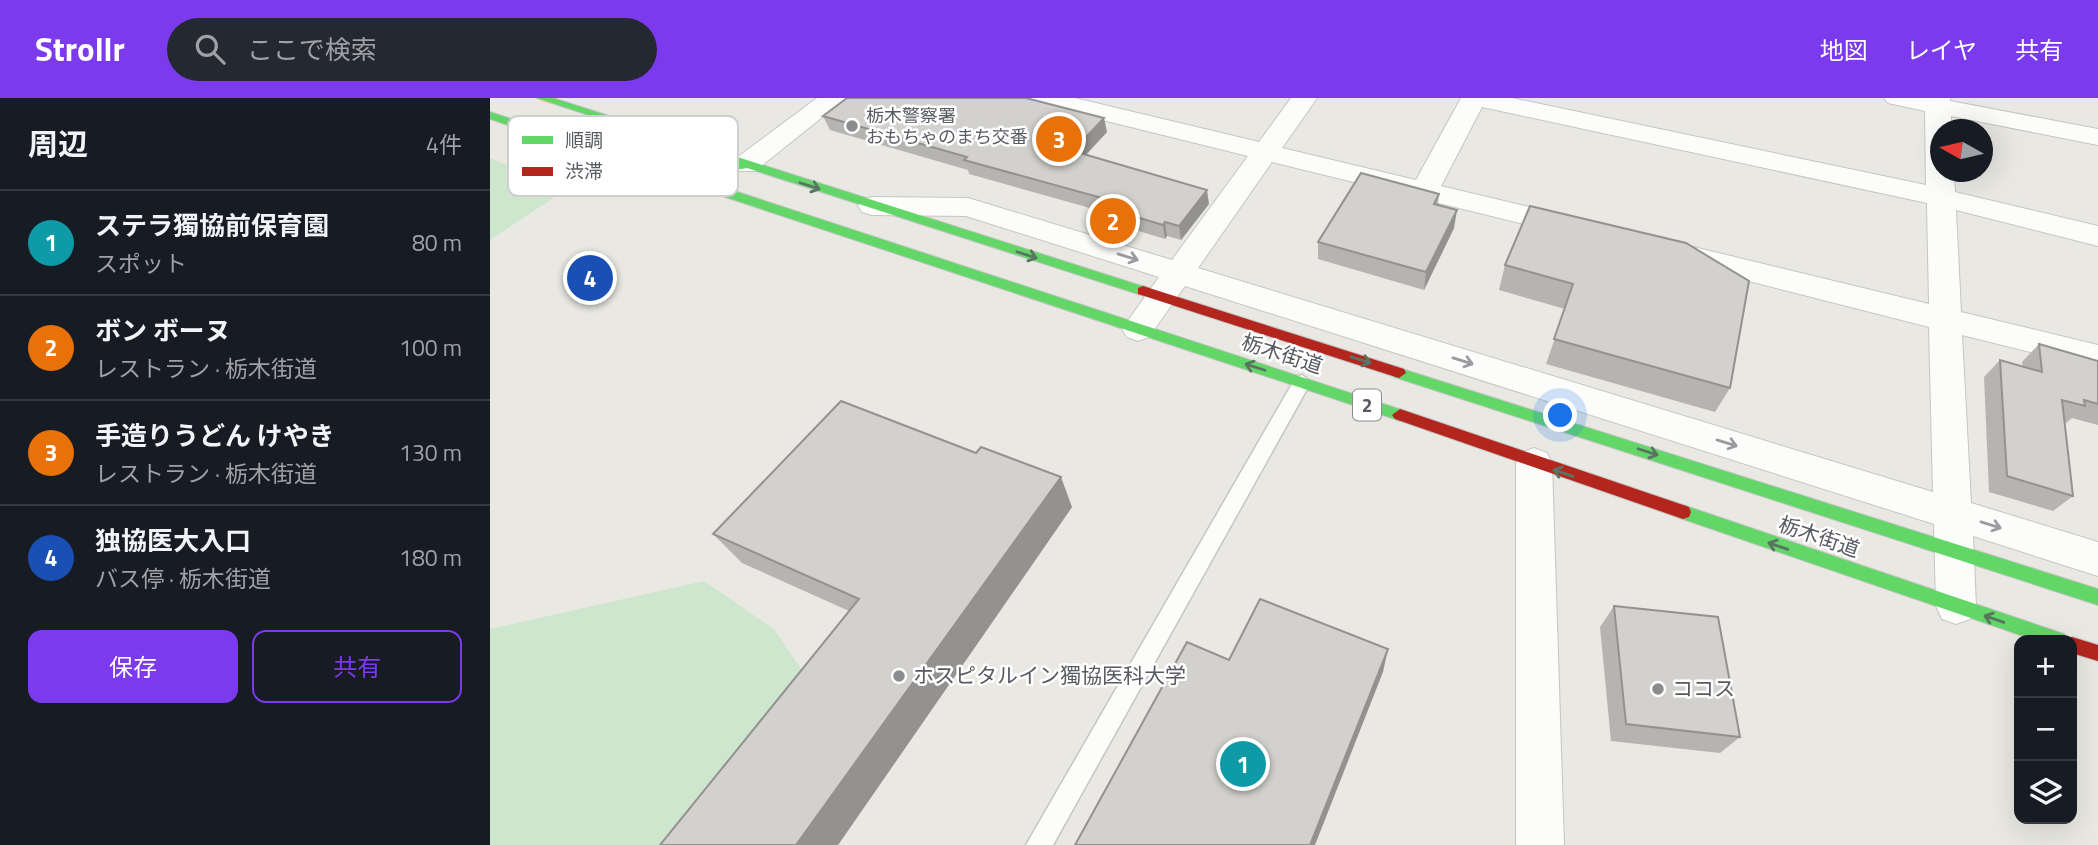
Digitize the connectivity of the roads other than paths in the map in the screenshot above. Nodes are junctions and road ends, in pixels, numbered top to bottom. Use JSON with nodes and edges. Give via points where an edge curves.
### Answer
{"nodes":[{"id":1,"x":542,"y":98,"type":"edge"},
{"id":2,"x":833,"y":98,"type":"edge"},
{"id":3,"x":1043,"y":98,"type":"edge"},
{"id":4,"x":1141,"y":98,"type":"edge"},
{"id":5,"x":1304,"y":98,"type":"edge"},
{"id":6,"x":1475,"y":98,"type":"edge"},
{"id":7,"x":1897,"y":98,"type":"edge"},
{"id":8,"x":1937,"y":102,"type":"edge"},
{"id":9,"x":490,"y":115,"type":"edge"},
{"id":10,"x":597,"y":116,"type":"edge"},
{"id":11,"x":1123,"y":118,"type":"junction"},
{"id":12,"x":508,"y":121,"type":"edge"},
{"id":13,"x":2098,"y":137,"type":"edge"},
{"id":14,"x":1264,"y":152,"type":"junction"},
{"id":15,"x":738,"y":163,"type":"edge"},
{"id":16,"x":745,"y":165,"type":"junction"},
{"id":17,"x":738,"y":166,"type":"edge"},
{"id":18,"x":1425,"y":189,"type":"junction"},
{"id":19,"x":730,"y":196,"type":"edge"},
{"id":20,"x":1940,"y":197,"type":"junction"},
{"id":21,"x":872,"y":206,"type":"joint"},
{"id":22,"x":1597,"y":233,"type":"edge"},
{"id":23,"x":2098,"y":236,"type":"edge"},
{"id":24,"x":1651,"y":246,"type":"edge"},
{"id":25,"x":1169,"y":285,"type":"junction"},
{"id":26,"x":1947,"y":319,"type":"junction"},
{"id":27,"x":1138,"y":329,"type":"junction"},
{"id":28,"x":2098,"y":357,"type":"edge"},
{"id":29,"x":1302,"y":382,"type":"junction"},
{"id":30,"x":1534,"y":463,"type":"junction"},
{"id":31,"x":1953,"y":513,"type":"junction"},
{"id":32,"x":1955,"y":551,"type":"junction"},
{"id":33,"x":2098,"y":559,"type":"edge"},
{"id":34,"x":2098,"y":597,"type":"edge"},
{"id":35,"x":1956,"y":606,"type":"junction"},
{"id":36,"x":2044,"y":635,"type":"edge"},
{"id":37,"x":2077,"y":647,"type":"edge"},
{"id":38,"x":2098,"y":653,"type":"edge"},
{"id":39,"x":1039,"y":845,"type":"edge"},
{"id":40,"x":1540,"y":845,"type":"edge"}],
"edges":[{"from":1,"to":10,"type":"main road"},
{"from":2,"to":16,"type":"street"},
{"from":3,"to":11,"type":"street"},
{"from":4,"to":11,"type":"street"},
{"from":5,"to":14,"type":"street"},
{"from":6,"to":18,"type":"street"},
{"from":6,"to":20,"type":"street"},
{"from":7,"to":8,"type":"street"},
{"from":8,"to":13,"type":"street"},
{"from":8,"to":20,"type":"street"},
{"from":9,"to":12,"type":"main road","name":"栃木街道","number":"2"},
{"from":11,"to":14,"type":"street"},
{"from":14,"to":18,"type":"street"},
{"from":14,"to":25,"type":"street"},
{"from":15,"to":16,"type":"main road"},
{"from":16,"to":17,"type":"main road"},
{"from":16,"to":21,"type":"main road","one_way":true},
{"from":18,"to":22,"type":"street"},
{"from":19,"to":27,"type":"main road","name":"栃木街道","number":"2"},
{"from":20,"to":23,"type":"street"},
{"from":20,"to":26,"type":"street"},
{"from":21,"to":25,"type":"street","one_way":true,"via":[[968,207]]},
{"from":24,"to":26,"type":"street"},
{"from":25,"to":27,"type":"street"},
{"from":25,"to":31,"type":"street","one_way":true},
{"from":25,"to":32,"type":"main road","name":"栃木街道","number":"2","one_way":true},
{"from":26,"to":28,"type":"street"},
{"from":26,"to":31,"type":"street"},
{"from":29,"to":27,"type":"main road","name":"栃木街道","number":"2","one_way":true},
{"from":29,"to":30,"type":"main road","name":"栃木街道","number":"2"},
{"from":29,"to":39,"type":"lane"},
{"from":35,"to":30,"type":"main road","name":"栃木街道","number":"2","one_way":true},
{"from":30,"to":40,"type":"street"},
{"from":31,"to":32,"type":"street"},
{"from":31,"to":33,"type":"street","one_way":true},
{"from":32,"to":34,"type":"main road","name":"栃木街道","number":"2"},
{"from":32,"to":35,"type":"street"},
{"from":36,"to":35,"type":"main road","name":"栃木街道","number":"2","one_way":true},
{"from":37,"to":38,"type":"main road"}]}
